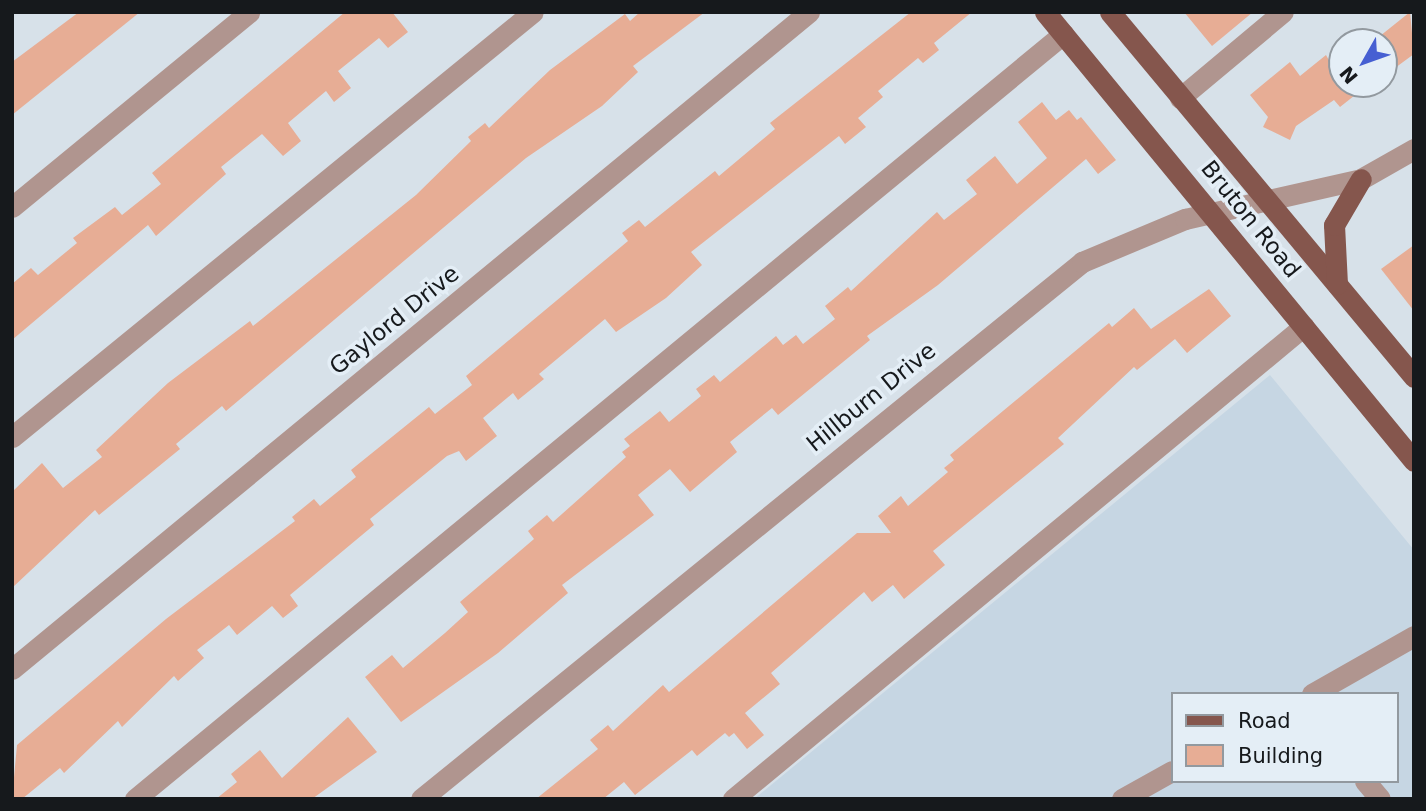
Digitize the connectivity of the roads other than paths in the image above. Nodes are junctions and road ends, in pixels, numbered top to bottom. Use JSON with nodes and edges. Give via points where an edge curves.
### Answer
{"nodes":[{"id":1,"x":248,"y":12,"type":"edge"},
{"id":2,"x":533,"y":12,"type":"edge"},
{"id":3,"x":809,"y":12,"type":"edge"},
{"id":4,"x":1045,"y":12,"type":"edge"},
{"id":5,"x":1110,"y":12,"type":"edge"},
{"id":6,"x":1283,"y":12,"type":"edge"},
{"id":7,"x":1063,"y":34,"type":"junction"},
{"id":8,"x":1180,"y":98,"type":"junction"},
{"id":9,"x":1414,"y":149,"type":"edge"},
{"id":10,"x":1360,"y":179,"type":"junction"},
{"id":11,"x":1264,"y":200,"type":"junction"},
{"id":12,"x":12,"y":207,"type":"edge"},
{"id":13,"x":1211,"y":214,"type":"junction"},
{"id":14,"x":1337,"y":284,"type":"junction"},
{"id":15,"x":1304,"y":326,"type":"junction"},
{"id":16,"x":1414,"y":377,"type":"edge"},
{"id":17,"x":12,"y":437,"type":"edge"},
{"id":18,"x":1414,"y":461,"type":"edge"},
{"id":19,"x":1414,"y":636,"type":"edge"},
{"id":20,"x":12,"y":669,"type":"edge"},
{"id":21,"x":1321,"y":691,"type":"edge"},
{"id":22,"x":1170,"y":772,"type":"edge"},
{"id":23,"x":1368,"y":783,"type":"edge"},
{"id":24,"x":135,"y":799,"type":"edge"},
{"id":25,"x":421,"y":799,"type":"edge"},
{"id":26,"x":733,"y":799,"type":"edge"},
{"id":27,"x":1122,"y":799,"type":"edge"},
{"id":28,"x":1380,"y":799,"type":"edge"}],
"edges":[{"from":1,"to":12,"type":"street"},
{"from":2,"to":17,"type":"street"},
{"from":3,"to":20,"type":"street","name":"Gaylord Drive"},
{"from":4,"to":7,"type":"main road","name":"Bruton Road"},
{"from":5,"to":8,"type":"main road","name":"Bruton Road"},
{"from":6,"to":8,"type":"street"},
{"from":7,"to":13,"type":"main road","name":"Bruton Road"},
{"from":7,"to":24,"type":"street"},
{"from":8,"to":11,"type":"main road","name":"Bruton Road"},
{"from":9,"to":10,"type":"street","name":"Hillburn Drive"},
{"from":10,"to":11,"type":"street","name":"Hillburn Drive"},
{"from":10,"to":14,"type":"main road","via":[[1334,225]]},
{"from":11,"to":13,"type":"street","name":"Hillburn Drive"},
{"from":11,"to":14,"type":"main road","name":"Bruton Road"},
{"from":13,"to":15,"type":"main road","name":"Bruton Road"},
{"from":13,"to":25,"type":"street","name":"Hillburn Drive","via":[[1129,238],[1083,262]]},
{"from":14,"to":16,"type":"main road","name":"Bruton Road"},
{"from":15,"to":18,"type":"main road","name":"Bruton Road"},
{"from":15,"to":26,"type":"street"},
{"from":19,"to":21,"type":"street"},
{"from":22,"to":27,"type":"street"},
{"from":23,"to":28,"type":"street"}]}
